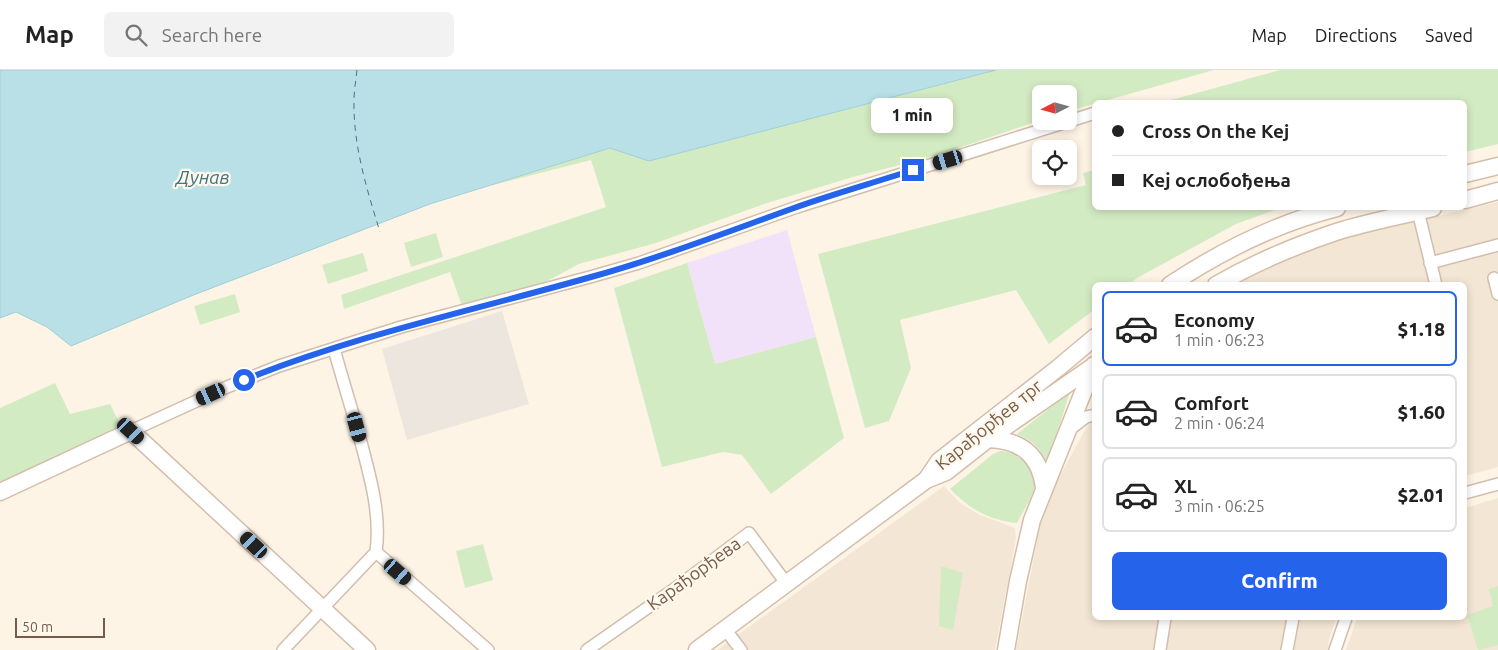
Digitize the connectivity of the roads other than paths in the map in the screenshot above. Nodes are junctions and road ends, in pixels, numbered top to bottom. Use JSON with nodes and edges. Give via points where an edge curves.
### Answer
{"nodes":[{"id":1,"x":1092,"y":114,"type":"edge"},
{"id":2,"x":1498,"y":166,"type":"edge"},
{"id":3,"x":1467,"y":174,"type":"edge"},
{"id":4,"x":1498,"y":191,"type":"edge"},
{"id":5,"x":1467,"y":199,"type":"edge"},
{"id":6,"x":1329,"y":210,"type":"edge"},
{"id":7,"x":1422,"y":210,"type":"edge"},
{"id":8,"x":1426,"y":210,"type":"edge"},
{"id":9,"x":1498,"y":245,"type":"edge"},
{"id":10,"x":1430,"y":263,"type":"junction"},
{"id":11,"x":1494,"y":278,"type":"dead end"},
{"id":12,"x":1175,"y":282,"type":"edge"},
{"id":13,"x":1222,"y":282,"type":"edge"},
{"id":14,"x":1435,"y":282,"type":"edge"},
{"id":15,"x":1498,"y":294,"type":"edge"},
{"id":16,"x":1092,"y":340,"type":"edge"},
{"id":17,"x":334,"y":348,"type":"junction"},
{"id":18,"x":1092,"y":365,"type":"edge"},
{"id":19,"x":1092,"y":369,"type":"edge"},
{"id":20,"x":1092,"y":416,"type":"edge"},
{"id":21,"x":131,"y":431,"type":"junction"},
{"id":22,"x":1066,"y":433,"type":"junction"},
{"id":23,"x":988,"y":439,"type":"junction"},
{"id":24,"x":926,"y":480,"type":"junction"},
{"id":25,"x":1498,"y":484,"type":"edge"},
{"id":26,"x":1044,"y":488,"type":"junction"},
{"id":27,"x":0,"y":492,"type":"edge"},
{"id":28,"x":1467,"y":492,"type":"edge"},
{"id":29,"x":376,"y":552,"type":"junction"},
{"id":30,"x":786,"y":583,"type":"junction"},
{"id":31,"x":322,"y":608,"type":"junction"},
{"id":32,"x":1165,"y":620,"type":"edge"},
{"id":33,"x":1293,"y":620,"type":"edge"},
{"id":34,"x":1345,"y":620,"type":"edge"},
{"id":35,"x":726,"y":629,"type":"junction"},
{"id":36,"x":283,"y":650,"type":"edge"},
{"id":37,"x":367,"y":650,"type":"edge"},
{"id":38,"x":488,"y":650,"type":"edge"},
{"id":39,"x":587,"y":650,"type":"edge"},
{"id":40,"x":697,"y":650,"type":"edge"},
{"id":41,"x":741,"y":650,"type":"edge"},
{"id":42,"x":1006,"y":650,"type":"edge"},
{"id":43,"x":1160,"y":650,"type":"edge"},
{"id":44,"x":1287,"y":650,"type":"edge"},
{"id":45,"x":1335,"y":650,"type":"edge"}],
"edges":[{"from":1,"to":17,"type":"street","via":[[797,207],[639,263]]},
{"from":2,"to":3,"type":"main road"},
{"from":4,"to":5,"type":"main road"},
{"from":6,"to":12,"type":"main road","via":[[1250,239]]},
{"from":7,"to":13,"type":"main road","via":[[1311,241]]},
{"from":8,"to":10,"type":"street"},
{"from":9,"to":10,"type":"street"},
{"from":10,"to":14,"type":"street"},
{"from":11,"to":15,"type":"street"},
{"from":16,"to":24,"type":"main road","name":"Карађорђев трг","via":[[939,461]]},
{"from":17,"to":21,"type":"street","via":[[227,387]]},
{"from":17,"to":29,"type":"street","via":[[372,486],[378,530]]},
{"from":18,"to":23,"type":"main road","name":"Карађорђев трг"},
{"from":19,"to":22,"type":"main road","name":"Карађорђев трг"},
{"from":20,"to":22,"type":"street"},
{"from":21,"to":27,"type":"main road"},
{"from":21,"to":31,"type":"main road"},
{"from":22,"to":26,"type":"main road","name":"Карађорђев трг"},
{"from":23,"to":24,"type":"main road","name":"Карађорђев трг","via":[[946,472]]},
{"from":23,"to":26,"type":"main road","via":[[1013,443],[1029,453],[1040,468]]},
{"from":24,"to":30,"type":"main road"},
{"from":25,"to":28,"type":"street"},
{"from":26,"to":42,"type":"main road","name":"Карађорђев трг","via":[[1028,534]]},
{"from":29,"to":31,"type":"street"},
{"from":29,"to":38,"type":"street"},
{"from":30,"to":35,"type":"main road"},
{"from":30,"to":39,"type":"street","name":"Карађорђева","via":[[749,533]]},
{"from":31,"to":36,"type":"street"},
{"from":31,"to":37,"type":"main road"},
{"from":32,"to":43,"type":"street"},
{"from":33,"to":44,"type":"street"},
{"from":34,"to":45,"type":"street"},
{"from":35,"to":40,"type":"main road"},
{"from":35,"to":41,"type":"street"}]}
